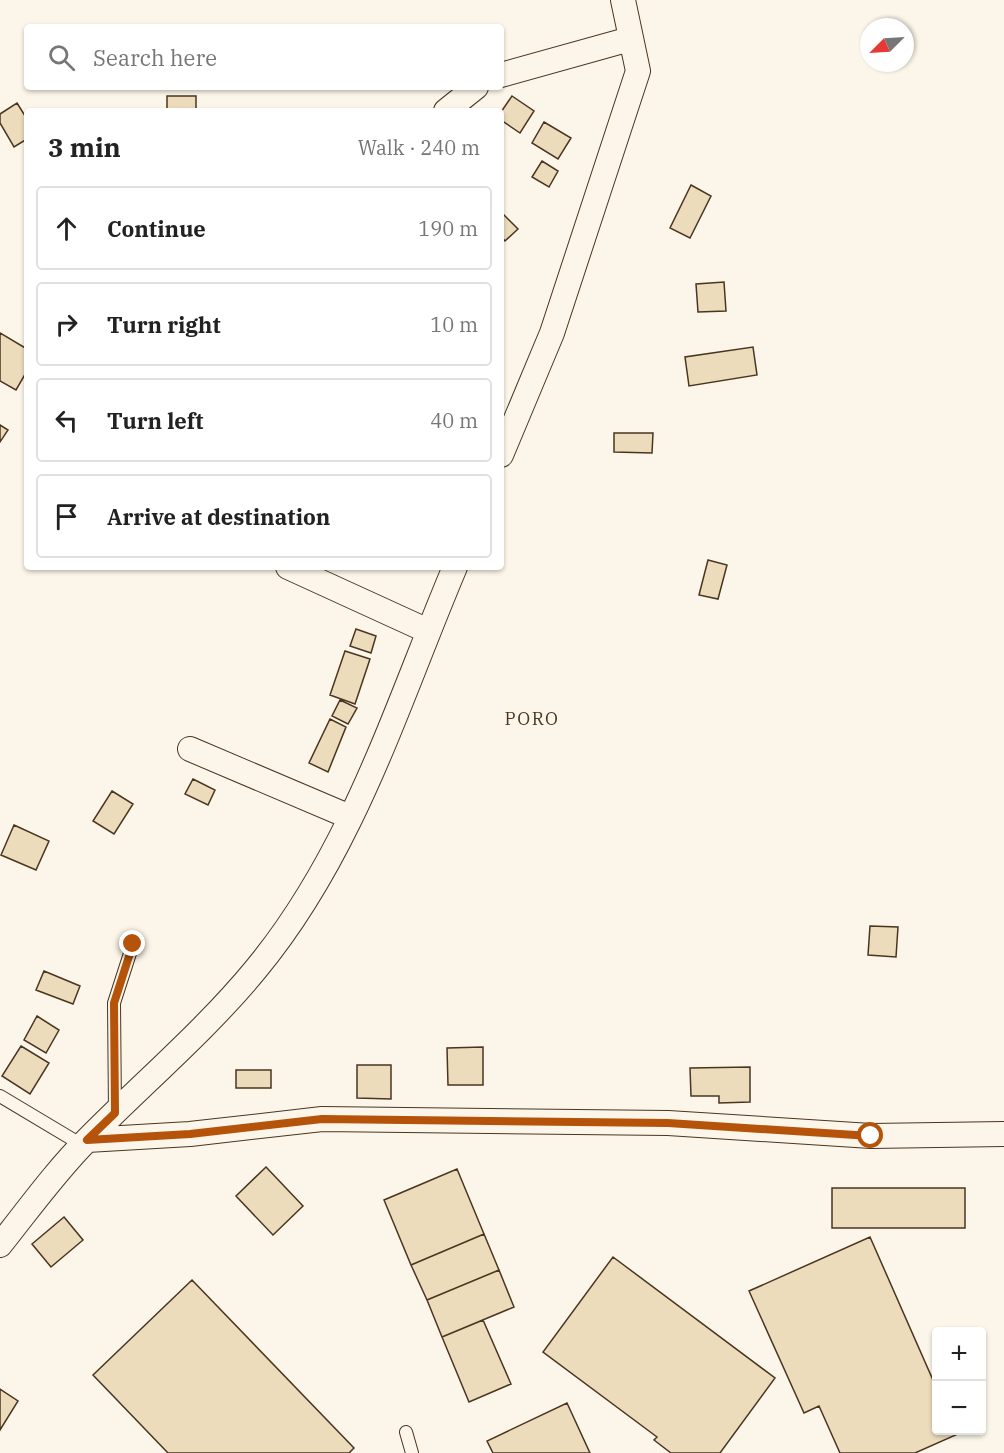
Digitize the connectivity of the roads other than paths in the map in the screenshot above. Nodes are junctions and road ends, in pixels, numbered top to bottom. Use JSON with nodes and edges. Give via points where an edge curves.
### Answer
{"nodes":[{"id":1,"x":623,"y":0,"type":"edge"},
{"id":2,"x":630,"y":39,"type":"junction"},
{"id":3,"x":504,"y":74,"type":"edge"},
{"id":4,"x":472,"y":90,"type":"edge"},
{"id":5,"x":450,"y":108,"type":"edge"},
{"id":6,"x":504,"y":449,"type":"edge"},
{"id":7,"x":294,"y":570,"type":"edge"},
{"id":8,"x":454,"y":570,"type":"edge"},
{"id":9,"x":428,"y":632,"type":"junction"},
{"id":10,"x":190,"y":749,"type":"dead end"},
{"id":11,"x":350,"y":817,"type":"junction"},
{"id":12,"x":133,"y":944,"type":"dead end"},
{"id":13,"x":0,"y":1096,"type":"edge"},
{"id":14,"x":115,"y":1113,"type":"junction"},
{"id":15,"x":1004,"y":1134,"type":"edge"},
{"id":16,"x":84,"y":1143,"type":"junction"},
{"id":17,"x":0,"y":1245,"type":"edge"},
{"id":18,"x":406,"y":1432,"type":"dead end"},
{"id":19,"x":412,"y":1453,"type":"edge"}],
"edges":[{"from":1,"to":2,"type":"street"},
{"from":2,"to":3,"type":"street"},
{"from":2,"to":6,"type":"street","via":[[638,71],[552,333]]},
{"from":4,"to":5,"type":"street"},
{"from":7,"to":9,"type":"street"},
{"from":8,"to":9,"type":"street"},
{"from":9,"to":11,"type":"street","via":[[376,767]]},
{"from":10,"to":11,"type":"street"},
{"from":11,"to":14,"type":"street","via":[[315,884],[257,968],[190,1041]]},
{"from":12,"to":14,"type":"lane","via":[[114,1003]]},
{"from":13,"to":16,"type":"lane"},
{"from":14,"to":16,"type":"street"},
{"from":15,"to":16,"type":"street","via":[[871,1136],[668,1123],[322,1119]]},
{"from":16,"to":17,"type":"street"},
{"from":18,"to":19,"type":"lane"}]}
